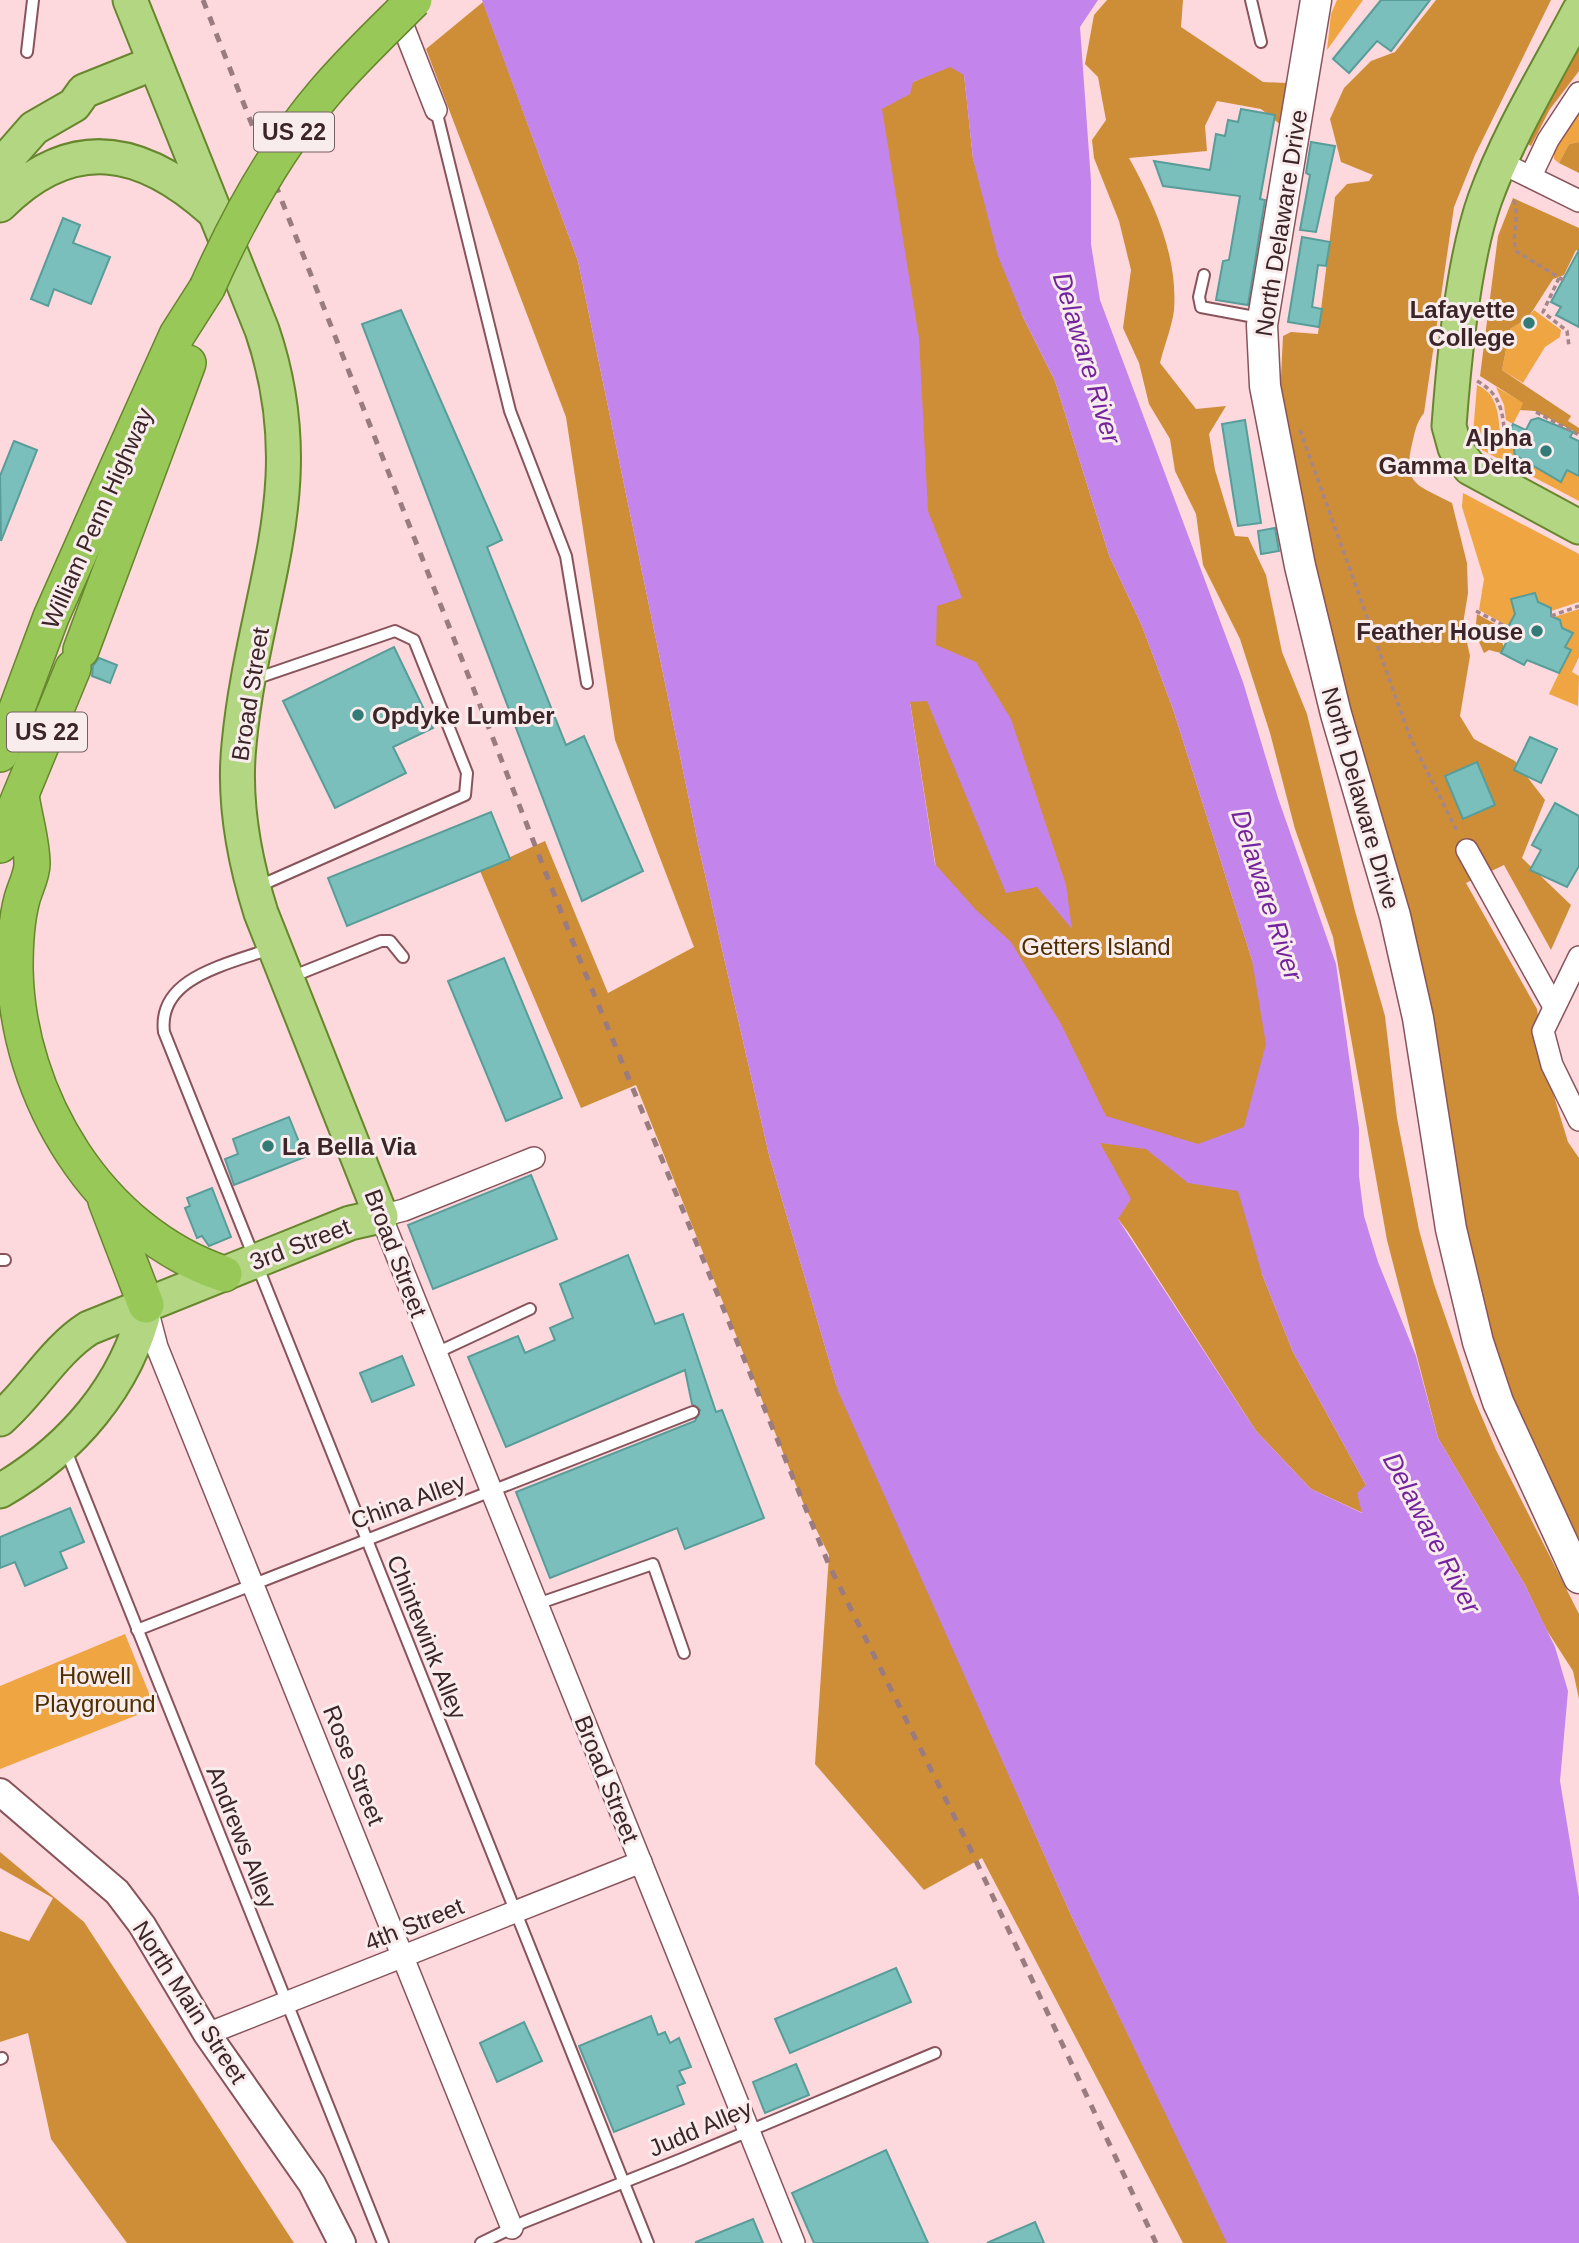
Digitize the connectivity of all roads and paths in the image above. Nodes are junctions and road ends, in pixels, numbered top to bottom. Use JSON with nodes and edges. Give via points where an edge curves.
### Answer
{"nodes":[{"id":1,"x":33,"y":0,"type":"edge"},
{"id":2,"x":130,"y":0,"type":"edge"},
{"id":3,"x":393,"y":0,"type":"edge"},
{"id":4,"x":414,"y":0,"type":"edge"},
{"id":5,"x":1251,"y":0,"type":"edge"},
{"id":6,"x":1316,"y":0,"type":"edge"},
{"id":7,"x":1579,"y":11,"type":"edge"},
{"id":8,"x":1261,"y":42,"type":"dead end"},
{"id":9,"x":27,"y":52,"type":"dead end"},
{"id":10,"x":158,"y":72,"type":"junction"},
{"id":11,"x":1579,"y":93,"type":"edge"},
{"id":12,"x":436,"y":110,"type":"joint"},
{"id":13,"x":1531,"y":176,"type":"junction"},
{"id":14,"x":1506,"y":177,"type":"junction"},
{"id":15,"x":0,"y":178,"type":"edge"},
{"id":16,"x":1579,"y":201,"type":"edge"},
{"id":17,"x":0,"y":205,"type":"edge"},
{"id":18,"x":215,"y":212,"type":"junction"},
{"id":19,"x":1204,"y":275,"type":"dead end"},
{"id":20,"x":207,"y":288,"type":"junction"},
{"id":21,"x":1262,"y":319,"type":"junction"},
{"id":22,"x":1569,"y":346,"type":"dead end"},
{"id":23,"x":1482,"y":384,"type":"dead end"},
{"id":24,"x":1536,"y":412,"type":"dead end"},
{"id":25,"x":1298,"y":424,"type":"dead end"},
{"id":26,"x":1510,"y":431,"type":"dead end"},
{"id":27,"x":1579,"y":435,"type":"edge"},
{"id":28,"x":1579,"y":527,"type":"edge"},
{"id":29,"x":1579,"y":606,"type":"edge"},
{"id":30,"x":1476,"y":611,"type":"dead end"},
{"id":31,"x":1551,"y":615,"type":"dead end"},
{"id":32,"x":1507,"y":627,"type":"dead end"},
{"id":33,"x":250,"y":681,"type":"junction"},
{"id":34,"x":587,"y":683,"type":"dead end"},
{"id":35,"x":0,"y":754,"type":"edge"},
{"id":36,"x":21,"y":796,"type":"junction"},
{"id":37,"x":0,"y":845,"type":"edge"},
{"id":38,"x":1466,"y":850,"type":"joint"},
{"id":39,"x":253,"y":889,"type":"junction"},
{"id":40,"x":275,"y":947,"type":"junction"},
{"id":41,"x":403,"y":957,"type":"dead end"},
{"id":42,"x":1579,"y":957,"type":"edge"},
{"id":43,"x":288,"y":978,"type":"junction"},
{"id":44,"x":1553,"y":1005,"type":"junction"},
{"id":45,"x":1579,"y":1121,"type":"edge"},
{"id":46,"x":534,"y":1158,"type":"dead end"},
{"id":47,"x":101,"y":1190,"type":"junction"},
{"id":48,"x":381,"y":1216,"type":"junction"},
{"id":49,"x":240,"y":1268,"type":"junction"},
{"id":50,"x":146,"y":1305,"type":"junction"},
{"id":51,"x":530,"y":1310,"type":"dead end"},
{"id":52,"x":436,"y":1353,"type":"junction"},
{"id":53,"x":693,"y":1412,"type":"dead end"},
{"id":54,"x":0,"y":1419,"type":"edge"},
{"id":55,"x":65,"y":1445,"type":"junction"},
{"id":56,"x":0,"y":1491,"type":"edge"},
{"id":57,"x":492,"y":1492,"type":"junction"},
{"id":58,"x":364,"y":1539,"type":"junction"},
{"id":59,"x":1579,"y":1578,"type":"edge"},
{"id":60,"x":253,"y":1584,"type":"junction"},
{"id":61,"x":537,"y":1604,"type":"junction"},
{"id":62,"x":137,"y":1630,"type":"junction"},
{"id":63,"x":684,"y":1653,"type":"dead end"},
{"id":64,"x":0,"y":1792,"type":"edge"},
{"id":65,"x":641,"y":1862,"type":"junction"},
{"id":66,"x":514,"y":1912,"type":"junction"},
{"id":67,"x":403,"y":1956,"type":"junction"},
{"id":68,"x":286,"y":2003,"type":"junction"},
{"id":69,"x":207,"y":2034,"type":"junction"},
{"id":70,"x":935,"y":2053,"type":"dead end"},
{"id":71,"x":748,"y":2130,"type":"junction"},
{"id":72,"x":624,"y":2182,"type":"junction"},
{"id":73,"x":515,"y":2235,"type":"edge"},
{"id":74,"x":342,"y":2243,"type":"edge"},
{"id":75,"x":383,"y":2243,"type":"edge"},
{"id":76,"x":481,"y":2243,"type":"edge"},
{"id":77,"x":648,"y":2243,"type":"edge"},
{"id":78,"x":794,"y":2243,"type":"edge"}],
"edges":[{"from":1,"to":9,"type":"lane"},
{"from":2,"to":10,"type":"main road"},
{"from":3,"to":12,"type":"street"},
{"from":4,"to":20,"type":"highway","name":"William Penn Highway","number":"US 22","bridge":true,"via":[[324,93],[282,148],[244,211]]},
{"from":5,"to":8,"type":"lane"},
{"from":6,"to":21,"type":"main road","name":"North Delaware Drive"},
{"from":7,"to":14,"type":"main road"},
{"from":10,"to":15,"type":"main road","via":[[84,91],[74,104],[26,135]]},
{"from":10,"to":18,"type":"main road","name":"Broad Street"},
{"from":11,"to":13,"type":"street"},
{"from":12,"to":34,"type":"lane","via":[[510,411],[566,556]]},
{"from":13,"to":14,"type":"street"},
{"from":13,"to":16,"type":"street"},
{"from":14,"to":22,"type":"path","via":[[1518,219],[1516,251],[1561,279],[1543,312],[1567,331]]},
{"from":14,"to":28,"type":"main road","via":[[1477,225],[1449,426],[1458,455],[1470,468]]},
{"from":17,"to":18,"type":"main road","via":[[53,166],[75,158],[105,156],[134,160],[160,171]]},
{"from":18,"to":33,"type":"main road","name":"Broad Street","via":[[268,348],[284,424],[281,514]]},
{"from":19,"to":21,"type":"lane","via":[[1201,307]]},
{"from":20,"to":35,"type":"highway","name":"William Penn Highway","number":"US 22","via":[[177,335],[106,493],[51,617]]},
{"from":20,"to":36,"type":"highway","name":"William Penn Highway","number":"US 22","via":[[196,342]]},
{"from":21,"to":59,"type":"main road","name":"North Delaware Drive","via":[[1265,386],[1300,566],[1336,714],[1395,916],[1418,1018],[1451,1229],[1478,1342],[1498,1402]]},
{"from":23,"to":26,"type":"path","via":[[1500,403],[1504,428]]},
{"from":24,"to":27,"type":"path"},
{"from":25,"to":38,"type":"path","via":[[1410,737]]},
{"from":29,"to":31,"type":"path"},
{"from":30,"to":32,"type":"path"},
{"from":33,"to":39,"type":"main road","name":"Broad Street","via":[[238,747],[238,796]]},
{"from":33,"to":39,"type":"lane","via":[[395,631],[414,640],[467,773],[465,795]]},
{"from":36,"to":37,"type":"highway","name":"William Penn Highway","number":"US 22"},
{"from":36,"to":47,"type":"highway","via":[[32,865],[21,903],[15,967],[24,1038],[49,1112]]},
{"from":38,"to":44,"type":"street"},
{"from":39,"to":40,"type":"main road","name":"Broad Street"},
{"from":40,"to":43,"type":"main road","name":"Broad Street"},
{"from":40,"to":49,"type":"lane","name":"Chintewink Alley","via":[[189,981],[174,992],[162,1020]]},
{"from":41,"to":43,"type":"lane","via":[[390,941],[381,941]]},
{"from":42,"to":44,"type":"street"},
{"from":43,"to":48,"type":"main road","name":"Broad Street"},
{"from":44,"to":45,"type":"street","via":[[1543,1031],[1552,1065]]},
{"from":46,"to":48,"type":"street","name":"3rd Street"},
{"from":47,"to":49,"type":"highway","via":[[183,1258]]},
{"from":47,"to":50,"type":"highway"},
{"from":48,"to":49,"type":"main road","name":"3rd Street","via":[[350,1223]]},
{"from":48,"to":52,"type":"street","name":"Broad Street"},
{"from":49,"to":50,"type":"main road","name":"3rd Street"},
{"from":49,"to":58,"type":"lane","name":"Chintewink Alley"},
{"from":50,"to":54,"type":"main road","name":"3rd Street","via":[[81,1333]]},
{"from":50,"to":55,"type":"main road","via":[[135,1342],[113,1384]]},
{"from":50,"to":60,"type":"street","name":"Rose Street","via":[[157,1346]]},
{"from":51,"to":52,"type":"lane"},
{"from":52,"to":57,"type":"street","name":"Broad Street"},
{"from":53,"to":57,"type":"lane","name":"China Alley"},
{"from":55,"to":56,"type":"main road"},
{"from":55,"to":62,"type":"lane","name":"Andrews Alley"},
{"from":57,"to":58,"type":"lane","name":"China Alley"},
{"from":57,"to":61,"type":"street","name":"Broad Street"},
{"from":58,"to":60,"type":"lane","name":"China Alley"},
{"from":58,"to":66,"type":"lane","name":"Chintewink Alley"},
{"from":60,"to":62,"type":"lane","name":"China Alley"},
{"from":60,"to":67,"type":"street","name":"Rose Street"},
{"from":61,"to":63,"type":"lane","via":[[653,1564]]},
{"from":61,"to":65,"type":"street","name":"Broad Street"},
{"from":62,"to":68,"type":"lane","name":"Andrews Alley"},
{"from":64,"to":69,"type":"street","name":"North Main Street","via":[[117,1892]]},
{"from":65,"to":66,"type":"street","name":"4th Street"},
{"from":65,"to":71,"type":"street","name":"Broad Street"},
{"from":66,"to":67,"type":"street","name":"4th Street"},
{"from":66,"to":72,"type":"lane","name":"Chintewink Alley"},
{"from":67,"to":68,"type":"street","name":"4th Street"},
{"from":67,"to":73,"type":"street","name":"Rose Street"},
{"from":68,"to":69,"type":"street","name":"4th Street"},
{"from":68,"to":75,"type":"lane","name":"Andrews Alley"},
{"from":69,"to":74,"type":"street","name":"North Main Street","via":[[312,2183]]},
{"from":70,"to":71,"type":"lane","name":"Judd Alley"},
{"from":71,"to":72,"type":"lane","name":"Judd Alley"},
{"from":71,"to":78,"type":"street","name":"Broad Street"},
{"from":72,"to":73,"type":"lane","name":"Judd Alley"},
{"from":72,"to":77,"type":"lane","name":"Chintewink Alley"},
{"from":73,"to":76,"type":"lane","name":"Judd Alley"}]}
